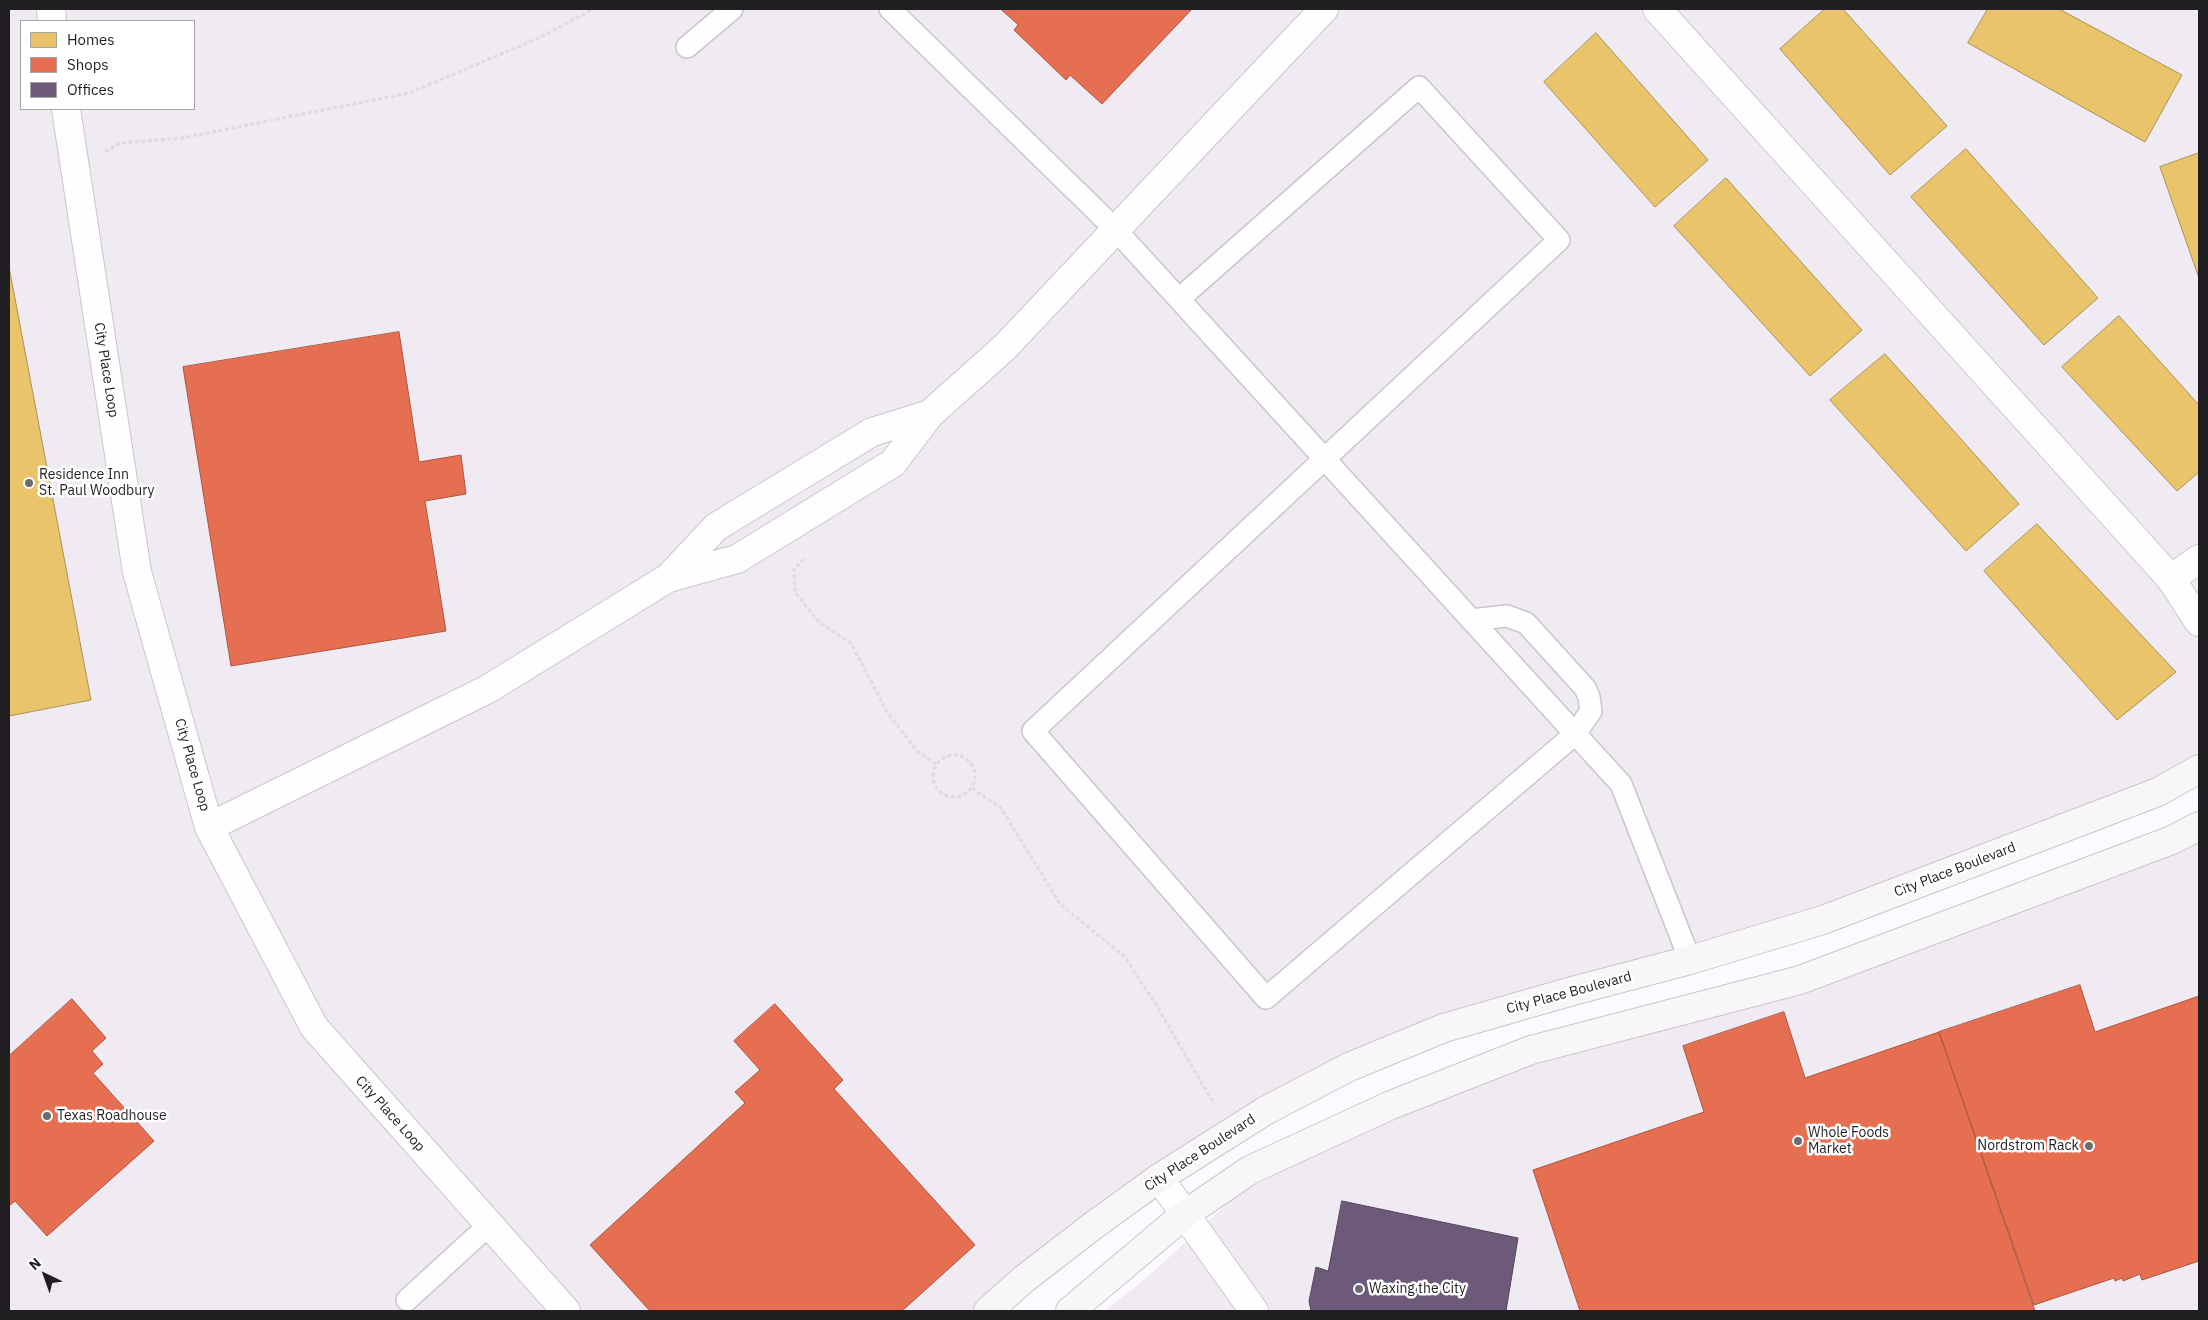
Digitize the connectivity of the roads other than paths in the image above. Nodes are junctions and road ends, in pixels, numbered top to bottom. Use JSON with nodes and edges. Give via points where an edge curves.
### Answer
{"nodes":[{"id":1,"x":732,"y":9,"type":"edge"},
{"id":2,"x":890,"y":9,"type":"edge"},
{"id":3,"x":1324,"y":9,"type":"edge"},
{"id":4,"x":1657,"y":9,"type":"edge"},
{"id":5,"x":687,"y":47,"type":"dead end"},
{"id":6,"x":66,"y":110,"type":"edge"},
{"id":7,"x":1115,"y":229,"type":"junction"},
{"id":8,"x":1179,"y":299,"type":"junction"},
{"id":9,"x":930,"y":414,"type":"junction"},
{"id":10,"x":1324,"y":459,"type":"junction"},
{"id":11,"x":2199,"y":559,"type":"edge"},
{"id":12,"x":668,"y":578,"type":"junction"},
{"id":13,"x":2171,"y":579,"type":"junction"},
{"id":14,"x":1472,"y":620,"type":"junction"},
{"id":15,"x":2199,"y":622,"type":"edge"},
{"id":16,"x":1575,"y":734,"type":"junction"},
{"id":17,"x":2199,"y":769,"type":"edge"},
{"id":18,"x":2199,"y":826,"type":"edge"},
{"id":19,"x":209,"y":827,"type":"junction"},
{"id":20,"x":1690,"y":960,"type":"junction"},
{"id":21,"x":1159,"y":1178,"type":"junction"},
{"id":22,"x":1184,"y":1215,"type":"junction"},
{"id":23,"x":489,"y":1225,"type":"junction"},
{"id":24,"x":408,"y":1300,"type":"dead end"},
{"id":25,"x":566,"y":1311,"type":"edge"},
{"id":26,"x":988,"y":1311,"type":"edge"},
{"id":27,"x":1070,"y":1311,"type":"edge"},
{"id":28,"x":1254,"y":1311,"type":"edge"}],
"edges":[{"from":1,"to":5,"type":"lane"},
{"from":2,"to":7,"type":"lane"},
{"from":3,"to":7,"type":"street"},
{"from":4,"to":13,"type":"street"},
{"from":6,"to":19,"type":"street","name":"City Place Loop","via":[[137,572]]},
{"from":7,"to":8,"type":"lane"},
{"from":7,"to":9,"type":"street","via":[[1005,347]]},
{"from":8,"to":10,"type":"lane"},
{"from":8,"to":10,"type":"lane","via":[[1419,87],[1559,240]]},
{"from":9,"to":12,"type":"street","via":[[872,432],[716,527]]},
{"from":9,"to":12,"type":"street","via":[[893,463],[737,559]]},
{"from":10,"to":14,"type":"lane"},
{"from":10,"to":16,"type":"lane","via":[[1033,731],[1266,998]]},
{"from":11,"to":13,"type":"street"},
{"from":12,"to":19,"type":"street","via":[[488,689]]},
{"from":13,"to":15,"type":"street"},
{"from":14,"to":16,"type":"lane"},
{"from":14,"to":16,"type":"lane","via":[[1506,616],[1526,623],[1553,651],[1589,697],[1591,711]]},
{"from":16,"to":20,"type":"lane","via":[[1620,784]]},
{"from":17,"to":20,"type":"street","name":"City Place Boulevard","via":[[2158,792],[1823,920]]},
{"from":18,"to":22,"type":"street","via":[[2172,840],[1800,980],[1531,1050],[1391,1105],[1250,1170]]},
{"from":19,"to":23,"type":"street","name":"City Place Loop","via":[[314,1027]]},
{"from":20,"to":21,"type":"street","name":"City Place Boulevard","via":[[1444,1028],[1349,1067],[1265,1111]]},
{"from":21,"to":22,"type":"street"},
{"from":21,"to":26,"type":"street","name":"City Place Boulevard","via":[[1094,1224]]},
{"from":22,"to":27,"type":"street"},
{"from":22,"to":28,"type":"street"},
{"from":23,"to":24,"type":"lane"},
{"from":23,"to":25,"type":"street","name":"City Place Loop"}]}
